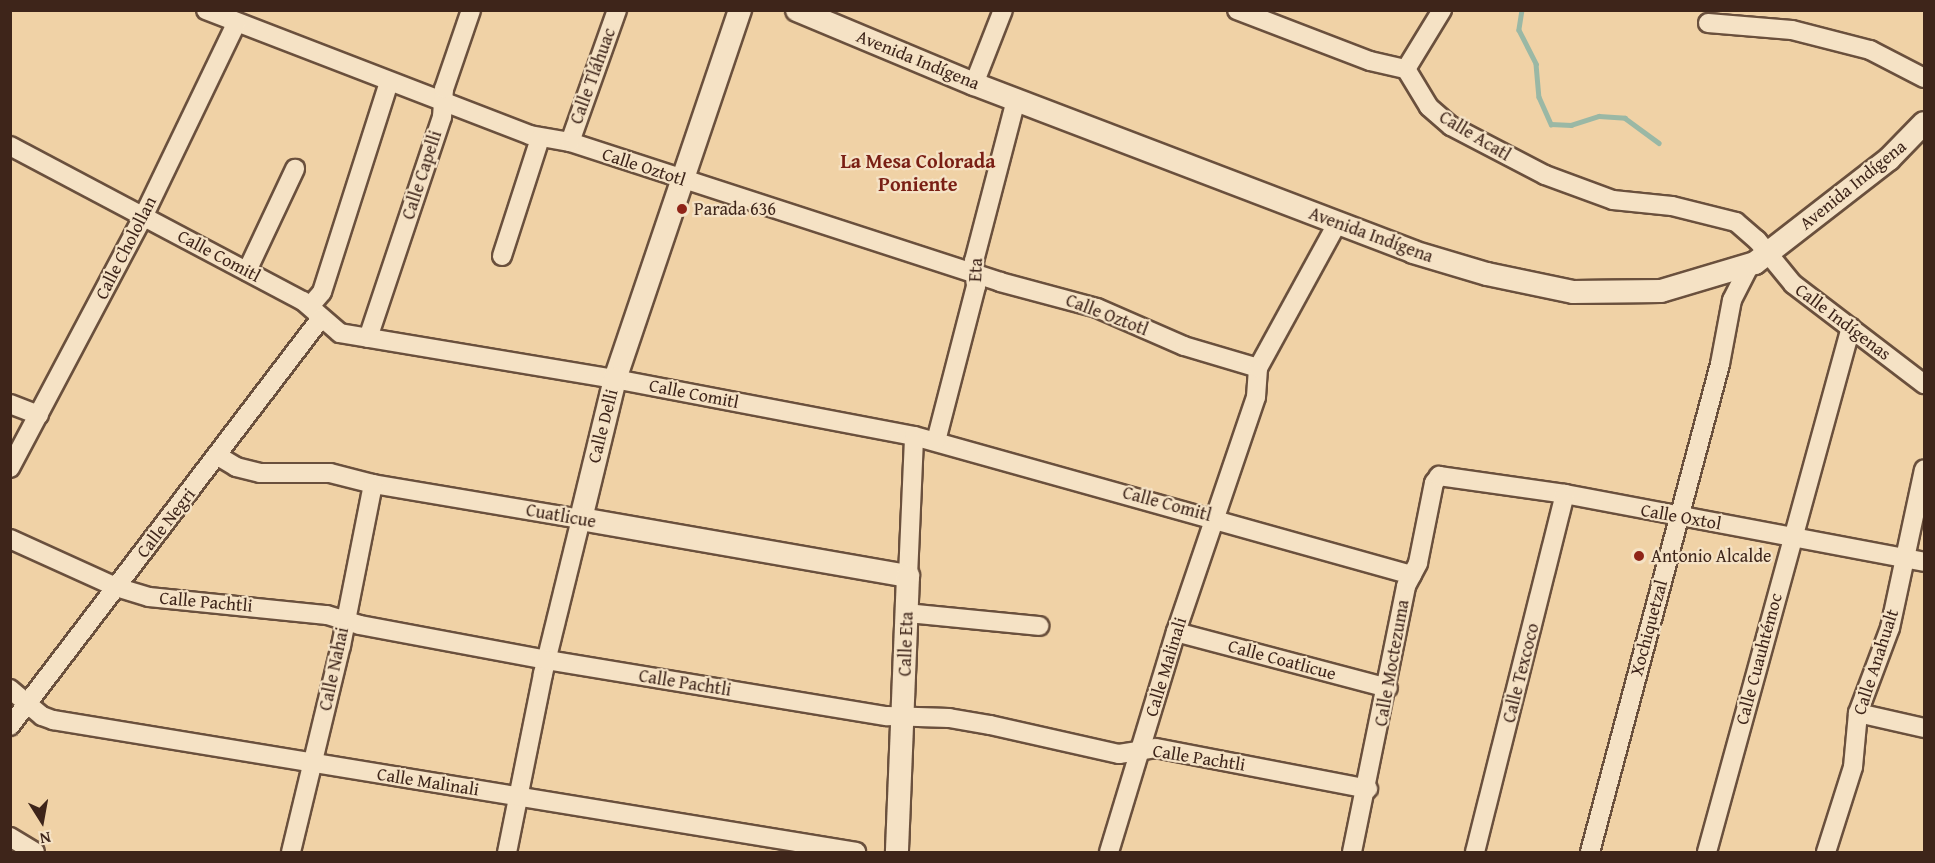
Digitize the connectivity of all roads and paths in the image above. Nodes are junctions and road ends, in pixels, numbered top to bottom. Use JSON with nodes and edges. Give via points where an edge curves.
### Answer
{"nodes":[{"id":1,"x":206,"y":10,"type":"edge"},
{"id":2,"x":471,"y":10,"type":"edge"},
{"id":3,"x":617,"y":10,"type":"edge"},
{"id":4,"x":740,"y":10,"type":"edge"},
{"id":5,"x":797,"y":10,"type":"edge"},
{"id":6,"x":1003,"y":10,"type":"edge"},
{"id":7,"x":1238,"y":10,"type":"edge"},
{"id":8,"x":1442,"y":10,"type":"edge"},
{"id":9,"x":228,"y":17,"type":"edge"},
{"id":10,"x":1708,"y":23,"type":"dead end"},
{"id":11,"x":1406,"y":69,"type":"junction"},
{"id":12,"x":1924,"y":78,"type":"edge"},
{"id":13,"x":389,"y":82,"type":"junction"},
{"id":14,"x":974,"y":84,"type":"junction"},
{"id":15,"x":1016,"y":100,"type":"junction"},
{"id":16,"x":443,"y":103,"type":"junction"},
{"id":17,"x":1924,"y":123,"type":"edge"},
{"id":18,"x":540,"y":138,"type":"junction"},
{"id":19,"x":570,"y":142,"type":"junction"},
{"id":20,"x":10,"y":146,"type":"edge"},
{"id":21,"x":295,"y":169,"type":"dead end"},
{"id":22,"x":684,"y":180,"type":"junction"},
{"id":23,"x":144,"y":215,"type":"junction"},
{"id":24,"x":1736,"y":222,"type":"joint"},
{"id":25,"x":1337,"y":224,"type":"junction"},
{"id":26,"x":502,"y":256,"type":"dead end"},
{"id":27,"x":1758,"y":260,"type":"junction"},
{"id":28,"x":247,"y":271,"type":"junction"},
{"id":29,"x":975,"y":273,"type":"junction"},
{"id":30,"x":315,"y":312,"type":"junction"},
{"id":31,"x":1851,"y":327,"type":"junction"},
{"id":32,"x":368,"y":338,"type":"junction"},
{"id":33,"x":1258,"y":368,"type":"junction"},
{"id":34,"x":615,"y":379,"type":"junction"},
{"id":35,"x":1924,"y":384,"type":"edge"},
{"id":36,"x":10,"y":404,"type":"edge"},
{"id":37,"x":39,"y":415,"type":"junction"},
{"id":38,"x":914,"y":436,"type":"junction"},
{"id":39,"x":936,"y":441,"type":"junction"},
{"id":40,"x":218,"y":456,"type":"junction"},
{"id":41,"x":10,"y":468,"type":"edge"},
{"id":42,"x":1924,"y":470,"type":"edge"},
{"id":43,"x":1438,"y":476,"type":"joint"},
{"id":44,"x":373,"y":484,"type":"junction"},
{"id":45,"x":1565,"y":494,"type":"junction"},
{"id":46,"x":1216,"y":517,"type":"junction"},
{"id":47,"x":1677,"y":518,"type":"junction"},
{"id":48,"x":581,"y":519,"type":"junction"},
{"id":49,"x":1793,"y":535,"type":"junction"},
{"id":50,"x":10,"y":539,"type":"edge"},
{"id":51,"x":1903,"y":558,"type":"junction"},
{"id":52,"x":1924,"y":562,"type":"edge"},
{"id":53,"x":1412,"y":575,"type":"junction"},
{"id":54,"x":908,"y":576,"type":"junction"},
{"id":55,"x":116,"y":587,"type":"junction"},
{"id":56,"x":907,"y":613,"type":"junction"},
{"id":57,"x":344,"y":620,"type":"junction"},
{"id":58,"x":1039,"y":626,"type":"dead end"},
{"id":59,"x":1176,"y":632,"type":"junction"},
{"id":60,"x":547,"y":660,"type":"junction"},
{"id":61,"x":1388,"y":688,"type":"junction"},
{"id":62,"x":10,"y":689,"type":"edge"},
{"id":63,"x":29,"y":703,"type":"junction"},
{"id":64,"x":1858,"y":713,"type":"junction"},
{"id":65,"x":904,"y":717,"type":"junction"},
{"id":66,"x":10,"y":726,"type":"edge"},
{"id":67,"x":1924,"y":728,"type":"edge"},
{"id":68,"x":1140,"y":751,"type":"junction"},
{"id":69,"x":311,"y":764,"type":"junction"},
{"id":70,"x":1368,"y":789,"type":"junction"},
{"id":71,"x":518,"y":797,"type":"junction"},
{"id":72,"x":10,"y":837,"type":"edge"},
{"id":73,"x":35,"y":852,"type":"edge"},
{"id":74,"x":291,"y":852,"type":"edge"},
{"id":75,"x":507,"y":852,"type":"edge"},
{"id":76,"x":856,"y":852,"type":"edge"},
{"id":77,"x":897,"y":852,"type":"edge"},
{"id":78,"x":1109,"y":852,"type":"edge"},
{"id":79,"x":1352,"y":852,"type":"edge"},
{"id":80,"x":1475,"y":852,"type":"edge"},
{"id":81,"x":1590,"y":852,"type":"edge"},
{"id":82,"x":1707,"y":852,"type":"edge"},
{"id":83,"x":1826,"y":852,"type":"edge"}],
"edges":[{"from":1,"to":9,"type":"street","name":"Calle Oztotl"},
{"from":2,"to":16,"type":"street","name":"Calle Capelli","via":[[444,89]]},
{"from":3,"to":19,"type":"street","name":"Calle Tláhuac"},
{"from":4,"to":22,"type":"street","name":"Calle Delli"},
{"from":5,"to":14,"type":"street","name":"Avenida Indígena"},
{"from":6,"to":14,"type":"street"},
{"from":7,"to":11,"type":"street","via":[[1370,61]]},
{"from":8,"to":11,"type":"street"},
{"from":9,"to":13,"type":"street","name":"Calle Oztotl"},
{"from":9,"to":23,"type":"street","name":"Calle Cholollan"},
{"from":10,"to":12,"type":"street","via":[[1792,30],[1870,50]]},
{"from":11,"to":24,"type":"street","name":"Calle Acatl","via":[[1429,107],[1445,121],[1545,175],[1613,200],[1671,206]]},
{"from":13,"to":16,"type":"street","name":"Calle Oztotl"},
{"from":13,"to":30,"type":"street","name":"Calle Negri"},
{"from":14,"to":15,"type":"street","name":"Avenida Indígena"},
{"from":15,"to":25,"type":"street","name":"Avenida Indígena"},
{"from":15,"to":29,"type":"street","name":"Eta","via":[[974,261]]},
{"from":16,"to":18,"type":"street","name":"Calle Oztotl"},
{"from":16,"to":32,"type":"street","name":"Calle Capelli"},
{"from":17,"to":27,"type":"street","name":"Avenida Indígena","via":[[1889,159]]},
{"from":18,"to":19,"type":"street","name":"Calle Oztotl"},
{"from":18,"to":26,"type":"street"},
{"from":19,"to":22,"type":"street","name":"Calle Oztotl"},
{"from":20,"to":23,"type":"street","name":"Calle Comitl"},
{"from":21,"to":28,"type":"street"},
{"from":22,"to":29,"type":"street","name":"Calle Oztotl"},
{"from":22,"to":34,"type":"street","name":"Calle Delli"},
{"from":23,"to":28,"type":"street","name":"Calle Comitl"},
{"from":23,"to":37,"type":"street","name":"Calle Cholollan"},
{"from":24,"to":27,"type":"street","name":"Calle Indígenas"},
{"from":25,"to":27,"type":"street","name":"Avenida Indígena","via":[[1452,265],[1574,292],[1661,291]]},
{"from":25,"to":33,"type":"street"},
{"from":27,"to":31,"type":"street","name":"Calle Indígenas"},
{"from":27,"to":47,"type":"street","name":"Xochiquetzal","via":[[1732,300],[1720,364]]},
{"from":28,"to":30,"type":"street","name":"Calle Comitl"},
{"from":29,"to":33,"type":"street","name":"Calle Oztotl","via":[[1097,308],[1184,346]]},
{"from":29,"to":39,"type":"street","name":"Eta","via":[[976,286]]},
{"from":30,"to":32,"type":"street","name":"Calle Comitl","via":[[334,330]]},
{"from":30,"to":40,"type":"street","name":"Calle Negri"},
{"from":31,"to":35,"type":"street","name":"Calle Indígenas"},
{"from":31,"to":49,"type":"street","name":"Calle Cuauhtémoc"},
{"from":32,"to":34,"type":"street","name":"Calle Comitl"},
{"from":33,"to":46,"type":"street","name":"Calle Malinali","via":[[1256,397]]},
{"from":34,"to":38,"type":"street","name":"Calle Comitl"},
{"from":34,"to":48,"type":"street","name":"Calle Delli"},
{"from":36,"to":37,"type":"street"},
{"from":37,"to":41,"type":"street","name":"Calle Cholollan"},
{"from":38,"to":39,"type":"street","name":"Calle Comitl"},
{"from":38,"to":54,"type":"street","name":"Calle Eta"},
{"from":39,"to":46,"type":"street","name":"Calle Comitl"},
{"from":40,"to":44,"type":"street","name":"Cuatlicue","via":[[248,471],[312,471]]},
{"from":40,"to":55,"type":"street","name":"Calle Negri"},
{"from":42,"to":51,"type":"street","name":"Calle Anahualt"},
{"from":43,"to":45,"type":"street","name":"Calle Oxtol","via":[[1447,474]]},
{"from":43,"to":53,"type":"street","name":"Calle Moctezuma"},
{"from":44,"to":48,"type":"street","name":"Cuatlicue"},
{"from":44,"to":57,"type":"street","name":"Calle Nahai"},
{"from":45,"to":47,"type":"street","name":"Calle Oxtol"},
{"from":45,"to":80,"type":"street","name":"Calle Texcoco"},
{"from":46,"to":53,"type":"street","name":"Calle Comitl"},
{"from":46,"to":59,"type":"street","name":"Calle Malinali"},
{"from":47,"to":49,"type":"street","name":"Calle Oxtol"},
{"from":47,"to":81,"type":"street","name":"Xochiquetzal"},
{"from":48,"to":54,"type":"street","name":"Cuatlicue"},
{"from":48,"to":60,"type":"street","name":"Calle Delli"},
{"from":49,"to":51,"type":"street","name":"Calle Oxtol"},
{"from":49,"to":82,"type":"street","name":"Calle Cuauhtémoc"},
{"from":50,"to":55,"type":"street","name":"Calle Pachtli"},
{"from":51,"to":52,"type":"street","name":"Calle Oxtol"},
{"from":51,"to":64,"type":"street","name":"Calle Anahualt","via":[[1886,641]]},
{"from":53,"to":61,"type":"street","name":"Calle Moctezuma","via":[[1406,586]]},
{"from":54,"to":56,"type":"street","name":"Calle Eta"},
{"from":55,"to":57,"type":"street","name":"Calle Pachtli","via":[[169,600],[279,608]]},
{"from":55,"to":63,"type":"street","name":"Calle Negri"},
{"from":56,"to":58,"type":"street"},
{"from":56,"to":65,"type":"street","name":"Calle Eta"},
{"from":57,"to":60,"type":"street","name":"Calle Pachtli"},
{"from":57,"to":69,"type":"street","name":"Calle Nahai"},
{"from":59,"to":61,"type":"street","name":"Calle Coatlicue"},
{"from":59,"to":68,"type":"street","name":"Calle Malinali"},
{"from":60,"to":65,"type":"street","name":"Calle Pachtli"},
{"from":60,"to":71,"type":"street","name":"Calle Delli"},
{"from":61,"to":70,"type":"street","name":"Calle Moctezuma"},
{"from":62,"to":63,"type":"street","name":"Calle Malinali"},
{"from":63,"to":66,"type":"street","name":"Calle Negri"},
{"from":63,"to":69,"type":"street","name":"Calle Malinali","via":[[42,716],[53,720]]},
{"from":64,"to":67,"type":"street"},
{"from":64,"to":83,"type":"street","name":"Calle Anahualt","via":[[1853,767]]},
{"from":65,"to":68,"type":"street","name":"Calle Pachtli","via":[[990,725],[1119,754]]},
{"from":65,"to":77,"type":"street","name":"Calle Eta"},
{"from":68,"to":70,"type":"street","name":"Calle Pachtli","via":[[1156,748]]},
{"from":68,"to":78,"type":"street","name":"Calle Malinali"},
{"from":69,"to":71,"type":"street","name":"Calle Malinali"},
{"from":69,"to":74,"type":"street","name":"Calle Nahai"},
{"from":70,"to":79,"type":"street","name":"Calle Moctezuma"},
{"from":71,"to":75,"type":"street","name":"Calle Delli"},
{"from":71,"to":76,"type":"street","name":"Calle Malinali"},
{"from":72,"to":73,"type":"street"}]}
